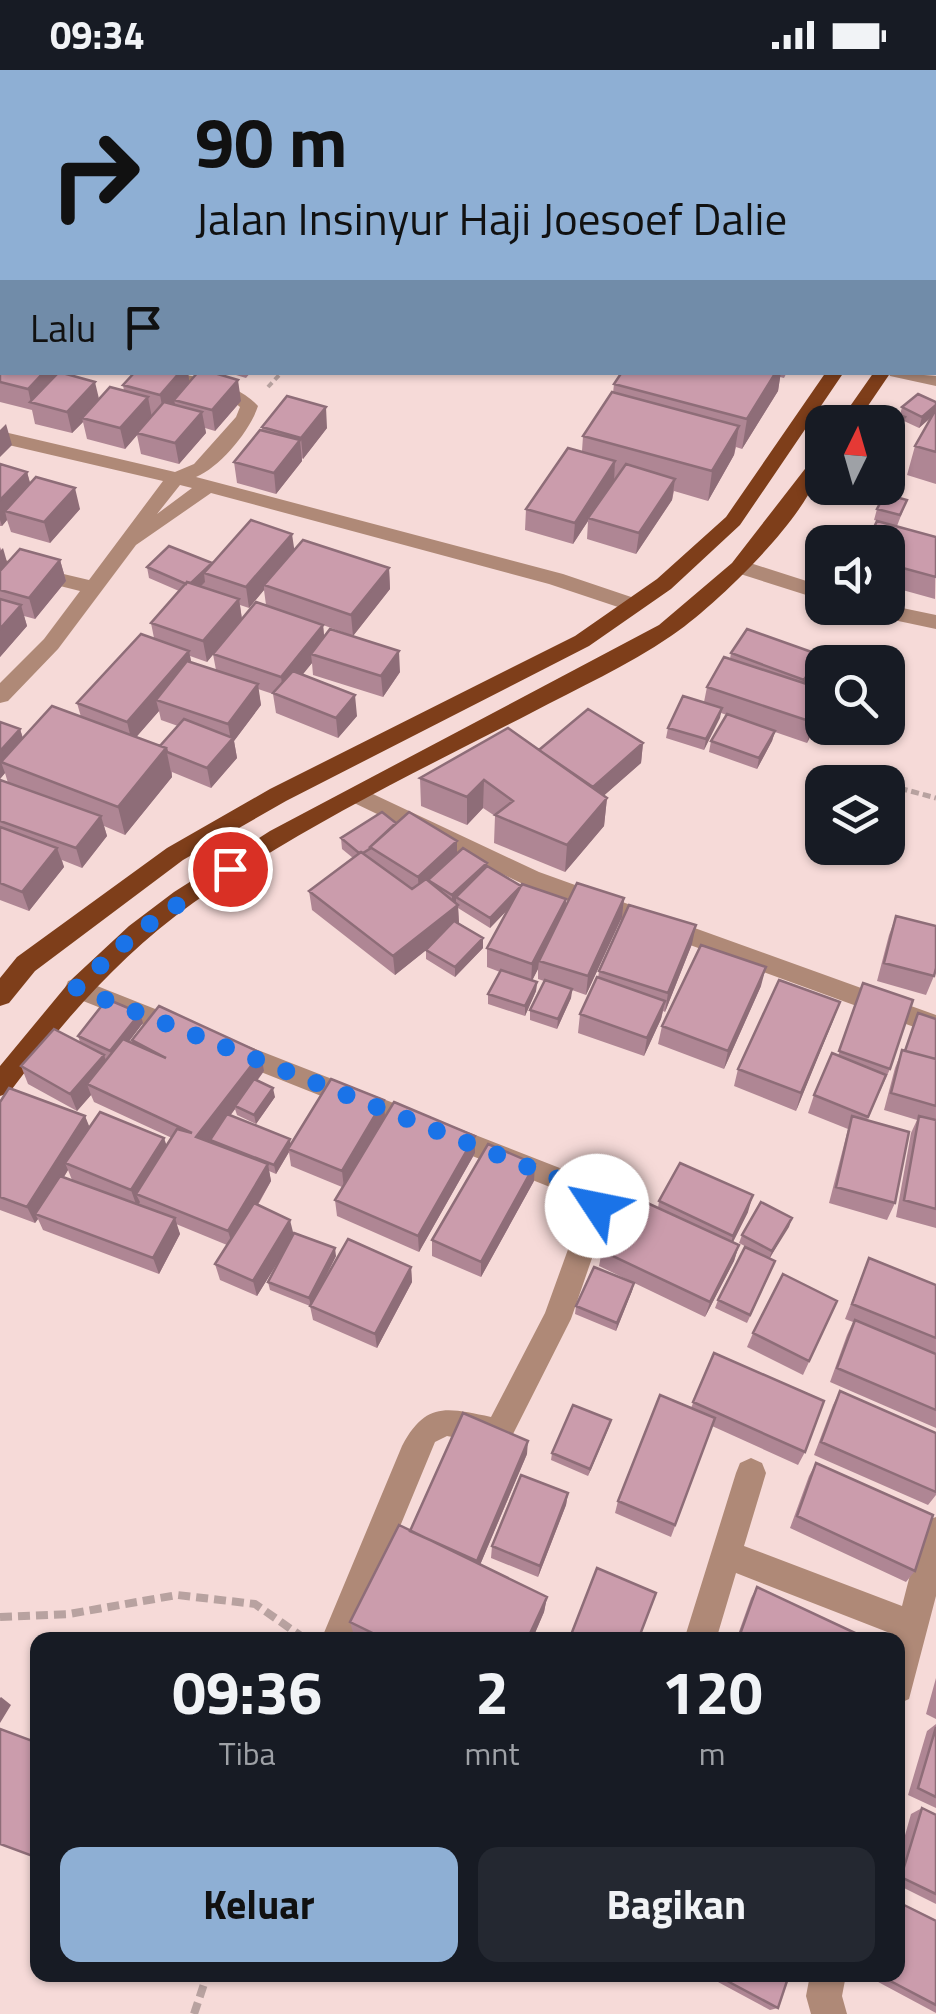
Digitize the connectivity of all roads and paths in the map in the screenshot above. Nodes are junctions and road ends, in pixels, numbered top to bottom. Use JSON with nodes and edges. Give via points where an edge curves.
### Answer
{"nodes":[{"id":1,"x":161,"y":375,"type":"edge"},
{"id":2,"x":833,"y":375,"type":"edge"},
{"id":3,"x":881,"y":375,"type":"edge"},
{"id":4,"x":909,"y":375,"type":"edge"},
{"id":5,"x":936,"y":381,"type":"edge"},
{"id":6,"x":860,"y":405,"type":"edge"},
{"id":7,"x":0,"y":437,"type":"edge"},
{"id":8,"x":176,"y":479,"type":"junction"},
{"id":9,"x":805,"y":484,"type":"edge"},
{"id":10,"x":208,"y":486,"type":"junction"},
{"id":11,"x":127,"y":544,"type":"junction"},
{"id":12,"x":0,"y":565,"type":"edge"},
{"id":13,"x":740,"y":567,"type":"junction"},
{"id":14,"x":93,"y":588,"type":"junction"},
{"id":15,"x":805,"y":588,"type":"edge"},
{"id":16,"x":633,"y":605,"type":"junction"},
{"id":17,"x":905,"y":615,"type":"edge"},
{"id":18,"x":936,"y":622,"type":"edge"},
{"id":19,"x":0,"y":696,"type":"edge"},
{"id":20,"x":905,"y":790,"type":"edge"},
{"id":21,"x":358,"y":795,"type":"junction"},
{"id":22,"x":936,"y":798,"type":"edge"},
{"id":23,"x":76,"y":988,"type":"junction"},
{"id":24,"x":0,"y":996,"type":"edge"},
{"id":25,"x":936,"y":1025,"type":"edge"},
{"id":26,"x":0,"y":1085,"type":"edge"},
{"id":27,"x":751,"y":1473,"type":"dead end"},
{"id":28,"x":936,"y":1532,"type":"edge"},
{"id":29,"x":726,"y":1554,"type":"junction"},
{"id":30,"x":0,"y":1617,"type":"edge"},
{"id":31,"x":913,"y":1626,"type":"junction"},
{"id":32,"x":295,"y":1632,"type":"edge"},
{"id":33,"x":340,"y":1632,"type":"edge"},
{"id":34,"x":702,"y":1632,"type":"edge"},
{"id":35,"x":905,"y":1659,"type":"edge"},
{"id":36,"x":205,"y":1982,"type":"edge"},
{"id":37,"x":827,"y":1982,"type":"edge"},
{"id":38,"x":194,"y":2014,"type":"edge"},
{"id":39,"x":829,"y":2014,"type":"edge"}],
"edges":[{"from":1,"to":8,"type":"street","via":[[236,395],[249,406],[201,468]]},
{"from":2,"to":16,"type":"main road","via":[[733,521]]},
{"from":3,"to":6,"type":"main road"},
{"from":4,"to":5,"type":"street"},
{"from":7,"to":8,"type":"street"},
{"from":8,"to":10,"type":"street"},
{"from":8,"to":11,"type":"street"},
{"from":9,"to":13,"type":"main road"},
{"from":10,"to":11,"type":"street"},
{"from":10,"to":16,"type":"street"},
{"from":11,"to":14,"type":"street"},
{"from":12,"to":14,"type":"street"},
{"from":13,"to":15,"type":"street"},
{"from":13,"to":21,"type":"main road","via":[[704,602],[624,654]]},
{"from":14,"to":19,"type":"street"},
{"from":16,"to":24,"type":"main road","via":[[582,641],[175,854],[26,964]]},
{"from":17,"to":18,"type":"street"},
{"from":20,"to":22,"type":"path"},
{"from":21,"to":23,"type":"main road","via":[[197,889]]},
{"from":21,"to":25,"type":"street","via":[[531,878]]},
{"from":23,"to":26,"type":"main road"},
{"from":23,"to":33,"type":"street","via":[[584,1189],[596,1200],[573,1286],[502,1426],[487,1432],[445,1422],[425,1432]]},
{"from":27,"to":29,"type":"street"},
{"from":28,"to":31,"type":"street"},
{"from":29,"to":31,"type":"street"},
{"from":29,"to":34,"type":"street"},
{"from":30,"to":32,"type":"path","via":[[69,1614],[176,1594],[255,1604]]},
{"from":31,"to":35,"type":"street"},
{"from":36,"to":38,"type":"path"},
{"from":37,"to":39,"type":"street"}]}
